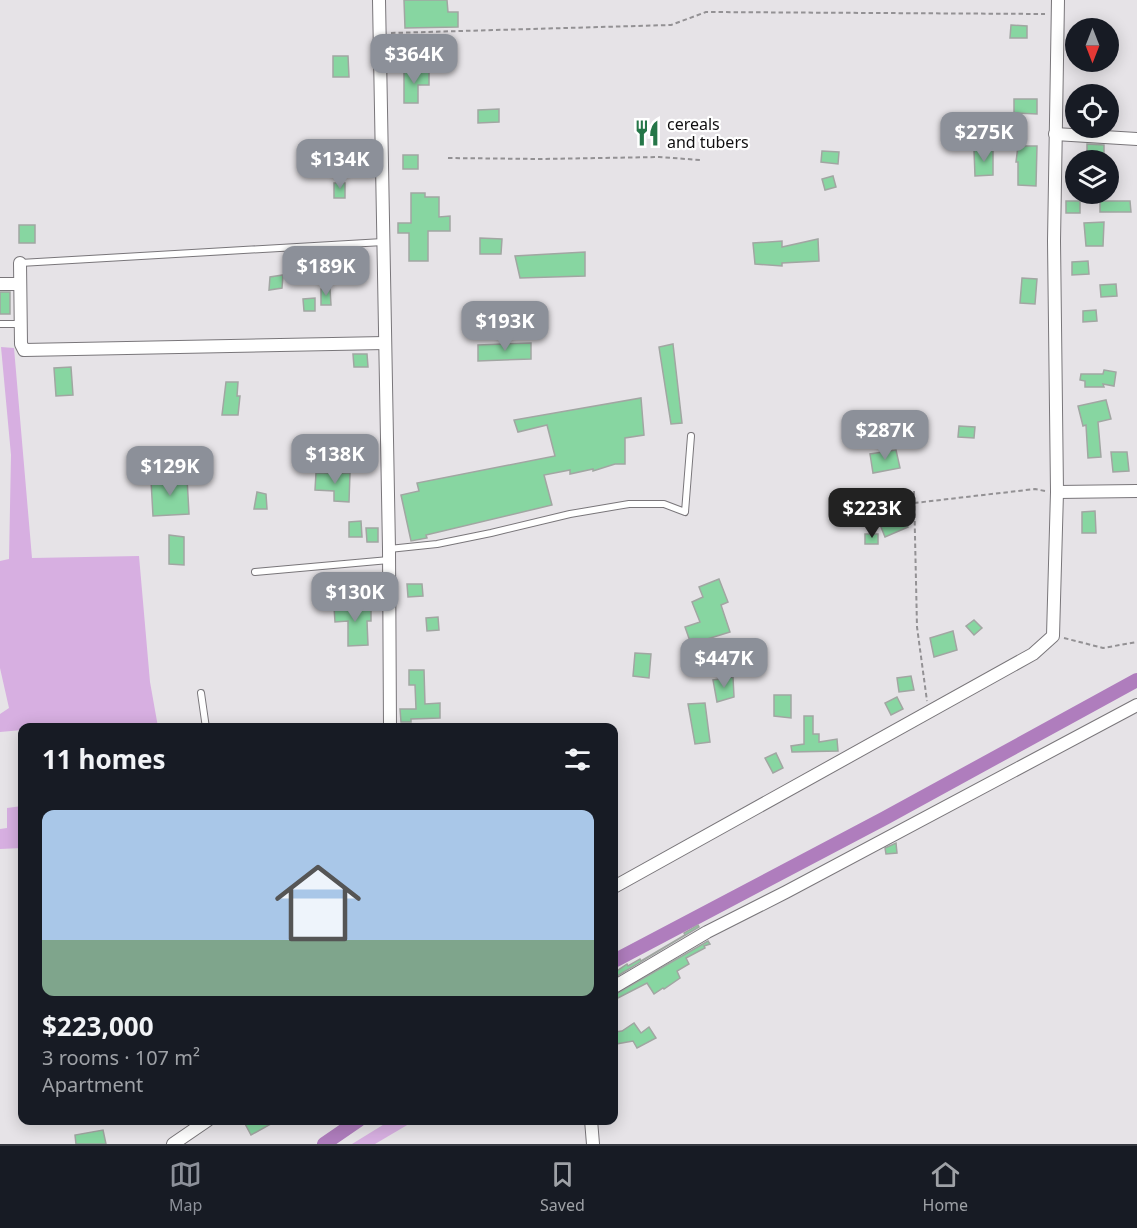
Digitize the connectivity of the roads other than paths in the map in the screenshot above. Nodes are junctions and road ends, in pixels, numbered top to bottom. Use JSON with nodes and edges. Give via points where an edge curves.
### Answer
{"nodes":[{"id":1,"x":379,"y":0,"type":"edge"},
{"id":2,"x":1058,"y":0,"type":"edge"},
{"id":3,"x":1055,"y":134,"type":"junction"},
{"id":4,"x":1137,"y":139,"type":"edge"},
{"id":5,"x":383,"y":242,"type":"junction"},
{"id":6,"x":20,"y":263,"type":"joint"},
{"id":7,"x":0,"y":284,"type":"edge"},
{"id":8,"x":20,"y":284,"type":"junction"},
{"id":9,"x":0,"y":324,"type":"edge"},
{"id":10,"x":20,"y":324,"type":"junction"},
{"id":11,"x":385,"y":343,"type":"junction"},
{"id":12,"x":691,"y":436,"type":"dead end"},
{"id":13,"x":1137,"y":491,"type":"edge"},
{"id":14,"x":1057,"y":492,"type":"junction"},
{"id":15,"x":389,"y":554,"type":"junction"},
{"id":16,"x":255,"y":572,"type":"dead end"},
{"id":17,"x":201,"y":693,"type":"dead end"},
{"id":18,"x":1137,"y":705,"type":"edge"},
{"id":19,"x":205,"y":723,"type":"edge"},
{"id":20,"x":390,"y":723,"type":"edge"},
{"id":21,"x":618,"y":885,"type":"edge"},
{"id":22,"x":618,"y":985,"type":"edge"},
{"id":23,"x":201,"y":1125,"type":"edge"},
{"id":24,"x":591,"y":1125,"type":"edge"},
{"id":25,"x":173,"y":1144,"type":"edge"},
{"id":26,"x":593,"y":1144,"type":"edge"}],
"edges":[{"from":1,"to":5,"type":"street"},
{"from":2,"to":3,"type":"street"},
{"from":3,"to":4,"type":"street"},
{"from":3,"to":14,"type":"street"},
{"from":5,"to":6,"type":"lane"},
{"from":5,"to":11,"type":"street"},
{"from":6,"to":8,"type":"street"},
{"from":7,"to":8,"type":"street"},
{"from":8,"to":10,"type":"street"},
{"from":9,"to":10,"type":"lane"},
{"from":10,"to":11,"type":"street","via":[[24,350]]},
{"from":11,"to":15,"type":"street"},
{"from":12,"to":15,"type":"lane","via":[[685,512],[664,504],[629,504]]},
{"from":13,"to":14,"type":"street"},
{"from":14,"to":21,"type":"street","via":[[1053,636],[1033,654]]},
{"from":15,"to":16,"type":"lane"},
{"from":15,"to":20,"type":"street"},
{"from":17,"to":19,"type":"lane"},
{"from":18,"to":22,"type":"street","via":[[707,932]]},
{"from":23,"to":25,"type":"street"},
{"from":24,"to":26,"type":"street"}]}
